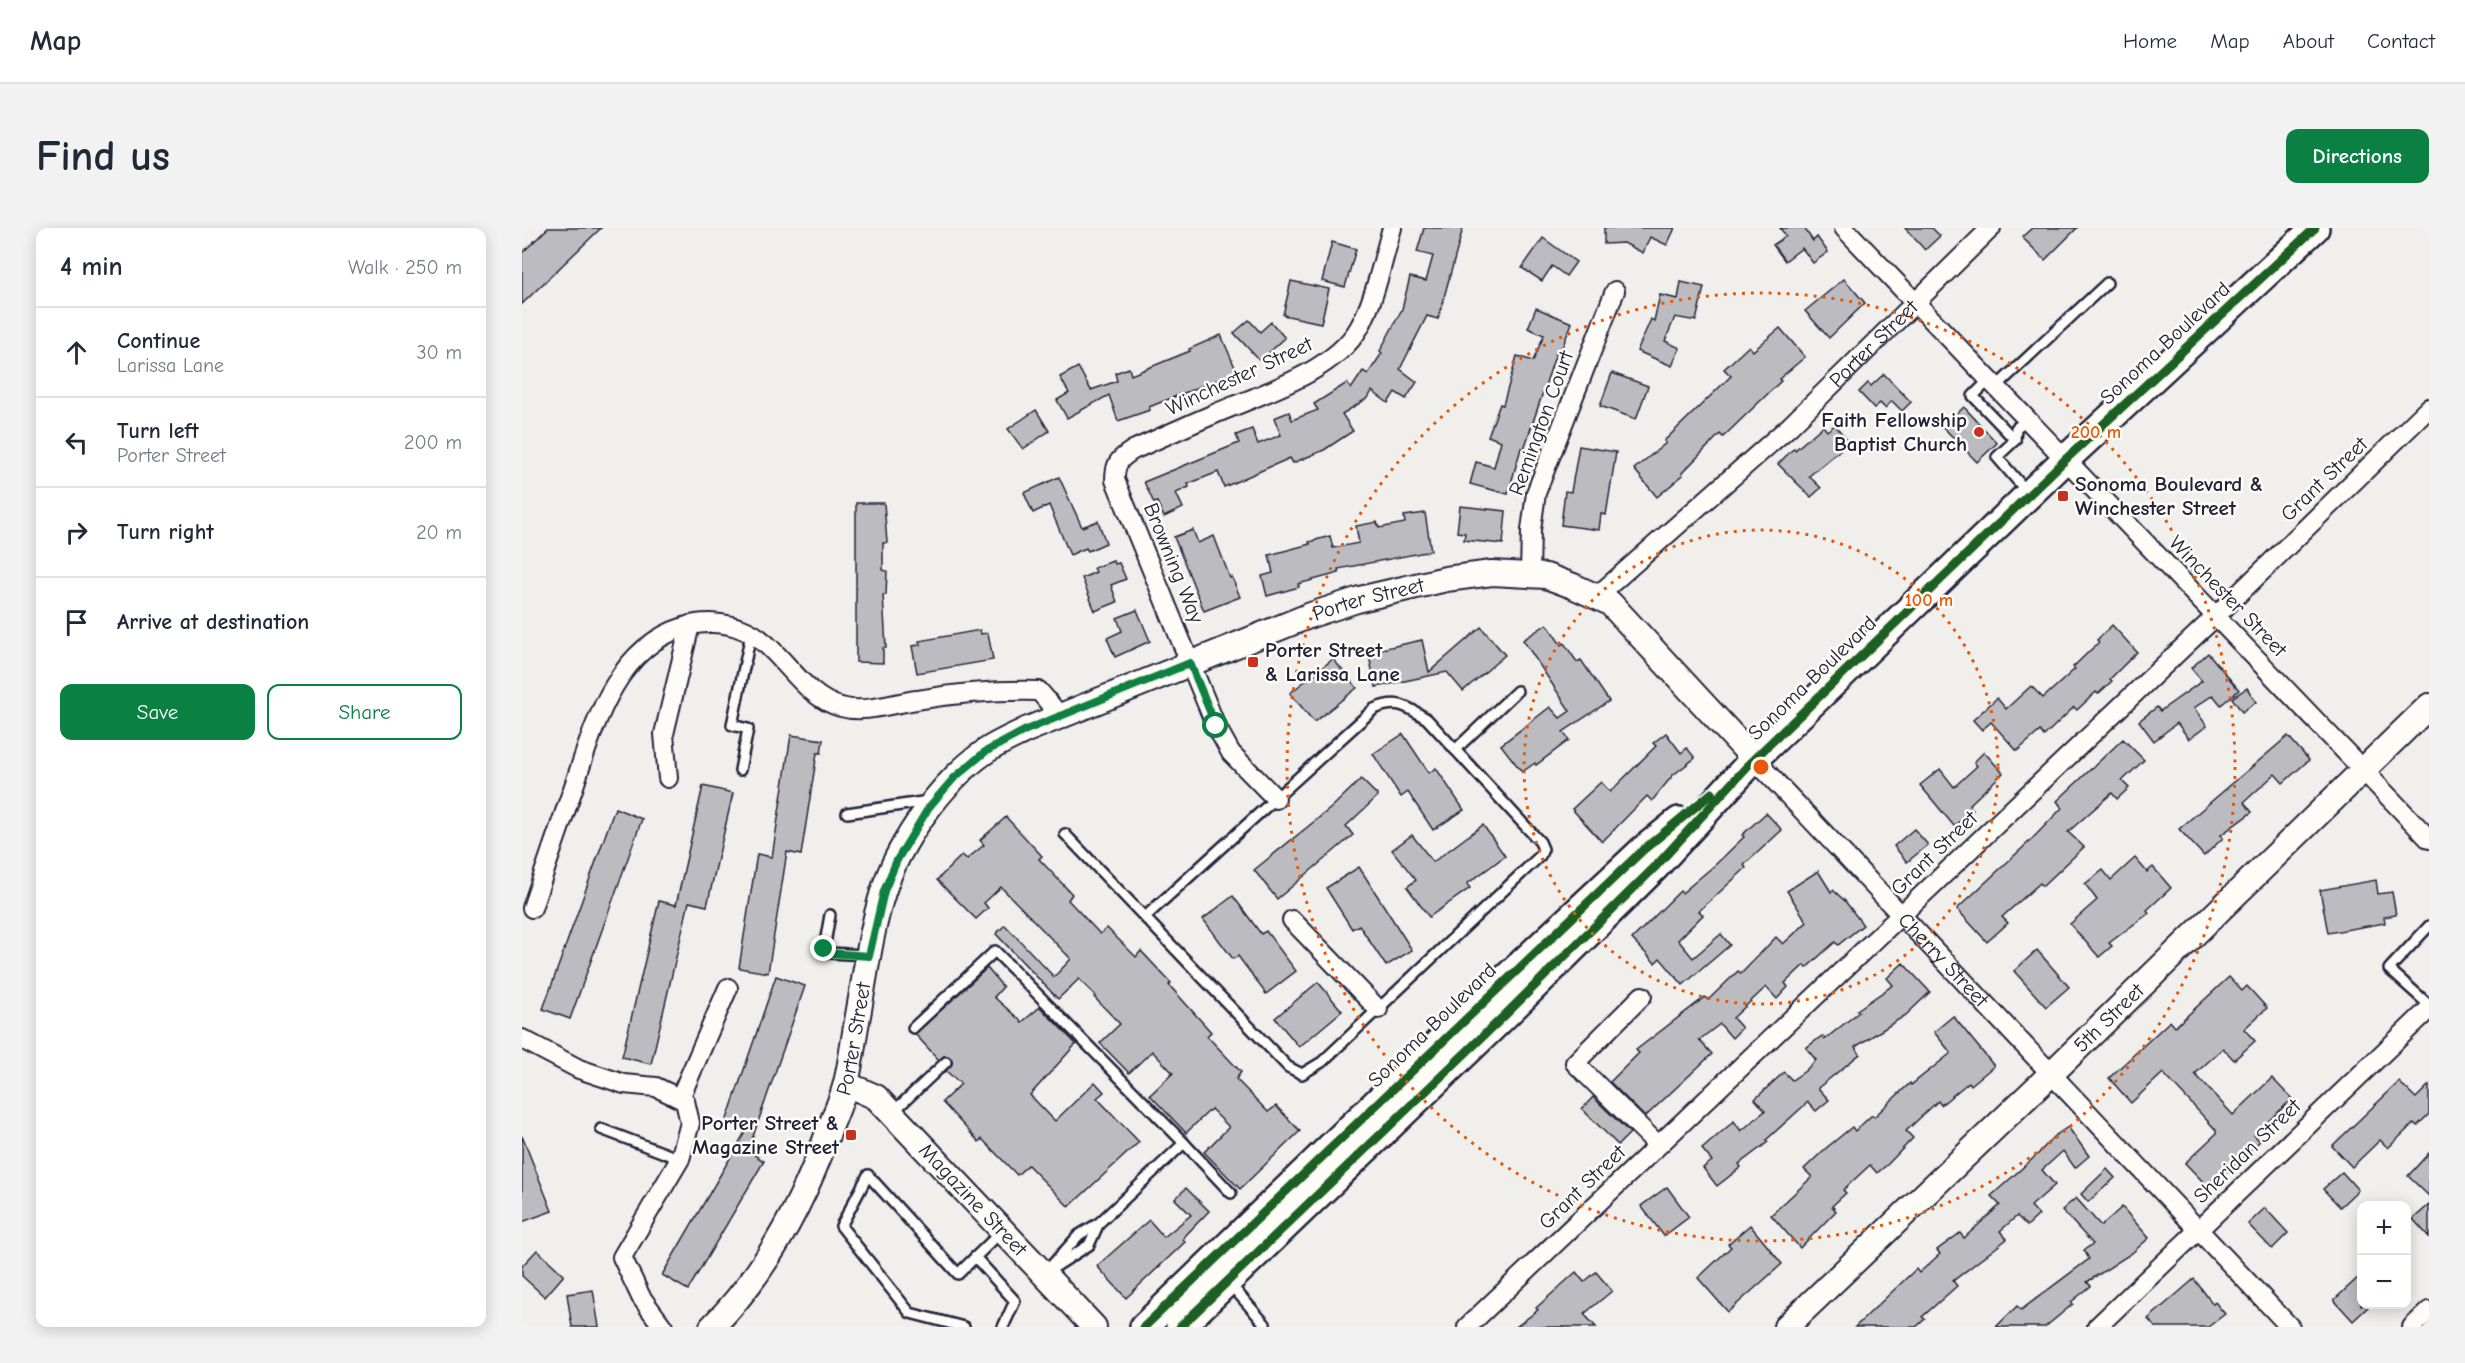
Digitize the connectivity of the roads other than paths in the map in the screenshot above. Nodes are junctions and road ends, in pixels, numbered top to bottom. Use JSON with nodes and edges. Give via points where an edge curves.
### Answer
{"nodes":[{"id":1,"x":1392,"y":228,"type":"edge"},
{"id":2,"x":1844,"y":228,"type":"edge"},
{"id":3,"x":1991,"y":228,"type":"edge"},
{"id":4,"x":2315,"y":228,"type":"edge"},
{"id":5,"x":2107,"y":283,"type":"dead end"},
{"id":6,"x":1615,"y":291,"type":"dead end"},
{"id":7,"x":1917,"y":302,"type":"junction"},
{"id":8,"x":1993,"y":382,"type":"junction"},
{"id":9,"x":2429,"y":408,"type":"edge"},
{"id":10,"x":2028,"y":418,"type":"junction"},
{"id":11,"x":2015,"y":440,"type":"junction"},
{"id":12,"x":2067,"y":458,"type":"junction"},
{"id":13,"x":1115,"y":480,"type":"joint"},
{"id":14,"x":2029,"y":495,"type":"junction"},
{"id":15,"x":1530,"y":574,"type":"junction"},
{"id":16,"x":1596,"y":597,"type":"junction"},
{"id":17,"x":2215,"y":617,"type":"junction"},
{"id":18,"x":690,"y":625,"type":"junction"},
{"id":19,"x":751,"y":634,"type":"junction"},
{"id":20,"x":1190,"y":663,"type":"junction"},
{"id":21,"x":1517,"y":690,"type":"dead end"},
{"id":22,"x":2429,"y":706,"type":"edge"},
{"id":23,"x":1060,"y":716,"type":"junction"},
{"id":24,"x":1455,"y":750,"type":"junction"},
{"id":25,"x":1754,"y":759,"type":"junction"},
{"id":26,"x":2362,"y":769,"type":"junction"},
{"id":27,"x":740,"y":770,"type":"dead end"},
{"id":28,"x":668,"y":778,"type":"dead end"},
{"id":29,"x":1276,"y":799,"type":"junction"},
{"id":30,"x":935,"y":801,"type":"junction"},
{"id":31,"x":847,"y":813,"type":"dead end"},
{"id":32,"x":1065,"y":834,"type":"dead end"},
{"id":33,"x":2429,"y":839,"type":"edge"},
{"id":34,"x":532,"y":908,"type":"dead end"},
{"id":35,"x":830,"y":915,"type":"dead end"},
{"id":36,"x":1901,"y":916,"type":"junction"},
{"id":37,"x":1145,"y":917,"type":"junction"},
{"id":38,"x":1292,"y":920,"type":"dead end"},
{"id":39,"x":2429,"y":926,"type":"edge"},
{"id":40,"x":869,"y":956,"type":"junction"},
{"id":41,"x":728,"y":988,"type":"dead end"},
{"id":42,"x":1642,"y":996,"type":"dead end"},
{"id":43,"x":2429,"y":1007,"type":"edge"},
{"id":44,"x":1378,"y":1009,"type":"junction"},
{"id":45,"x":913,"y":1028,"type":"dead end"},
{"id":46,"x":522,"y":1039,"type":"edge"},
{"id":47,"x":946,"y":1062,"type":"dead end"},
{"id":48,"x":2052,"y":1073,"type":"junction"},
{"id":49,"x":846,"y":1084,"type":"junction"},
{"id":50,"x":680,"y":1098,"type":"junction"},
{"id":51,"x":892,"y":1113,"type":"junction"},
{"id":52,"x":601,"y":1129,"type":"dead end"},
{"id":53,"x":1184,"y":1143,"type":"junction"},
{"id":54,"x":1659,"y":1145,"type":"junction"},
{"id":55,"x":680,"y":1159,"type":"junction"},
{"id":56,"x":1232,"y":1193,"type":"dead end"},
{"id":57,"x":2198,"y":1228,"type":"junction"},
{"id":58,"x":1003,"y":1230,"type":"junction"},
{"id":59,"x":975,"y":1257,"type":"junction"},
{"id":60,"x":1044,"y":1274,"type":"junction"},
{"id":61,"x":1227,"y":1281,"type":"junction"},
{"id":62,"x":2429,"y":1311,"type":"edge"},
{"id":63,"x":663,"y":1327,"type":"edge"},
{"id":64,"x":712,"y":1327,"type":"edge"},
{"id":65,"x":964,"y":1327,"type":"edge"},
{"id":66,"x":1003,"y":1327,"type":"edge"},
{"id":67,"x":1094,"y":1327,"type":"edge"},
{"id":68,"x":1144,"y":1327,"type":"edge"},
{"id":69,"x":1180,"y":1327,"type":"edge"},
{"id":70,"x":1262,"y":1327,"type":"edge"},
{"id":71,"x":1467,"y":1327,"type":"edge"},
{"id":72,"x":1786,"y":1327,"type":"edge"},
{"id":73,"x":2097,"y":1327,"type":"edge"},
{"id":74,"x":2290,"y":1327,"type":"edge"},
{"id":75,"x":2412,"y":1327,"type":"edge"}],
"edges":[{"from":1,"to":13,"type":"street","name":"Winchester Street","via":[[1368,308],[1347,344],[1294,380],[1133,450],[1115,465]]},
{"from":2,"to":7,"type":"street","name":"Winchester Street"},
{"from":3,"to":7,"type":"street","name":"Porter Street"},
{"from":4,"to":12,"type":"main road","name":"Sonoma Boulevard"},
{"from":5,"to":8,"type":"lane"},
{"from":6,"to":15,"type":"street","name":"Remington Court","via":[[1536,493]]},
{"from":7,"to":8,"type":"street","name":"Winchester Street"},
{"from":7,"to":16,"type":"street","name":"Porter Street","via":[[1790,426]]},
{"from":8,"to":10,"type":"street","name":"Winchester Street"},
{"from":8,"to":11,"type":"lane","via":[[1973,396]]},
{"from":9,"to":17,"type":"street","name":"Grant Street"},
{"from":10,"to":11,"type":"lane","via":[[2016,428]]},
{"from":10,"to":12,"type":"street","name":"Winchester Street"},
{"from":11,"to":14,"type":"lane","via":[[1997,457]]},
{"from":12,"to":14,"type":"main road","name":"Sonoma Boulevard"},
{"from":12,"to":17,"type":"street","name":"Winchester Street"},
{"from":13,"to":20,"type":"street","name":"Browning Way"},
{"from":14,"to":25,"type":"main road","name":"Sonoma Boulevard"},
{"from":15,"to":16,"type":"street","name":"Porter Street","via":[[1546,576]]},
{"from":15,"to":20,"type":"street","name":"Porter Street","via":[[1492,573],[1446,579],[1360,599]]},
{"from":16,"to":25,"type":"street","name":"Cherry Street","via":[[1610,603]]},
{"from":17,"to":26,"type":"street","name":"Winchester Street"},
{"from":17,"to":36,"type":"street","name":"Grant Street"},
{"from":18,"to":19,"type":"street","via":[[712,622]]},
{"from":18,"to":28,"type":"street","via":[[664,734]]},
{"from":18,"to":34,"type":"street","via":[[666,632],[639,651],[615,684],[594,728]]},
{"from":19,"to":23,"type":"street","via":[[823,699],[841,707],[867,709],[999,690],[1039,691]]},
{"from":19,"to":27,"type":"lane","via":[[732,725],[748,729]]},
{"from":20,"to":23,"type":"street","name":"Porter Street"},
{"from":20,"to":29,"type":"street","name":"Browning Way","via":[[1231,753]]},
{"from":21,"to":24,"type":"lane"},
{"from":22,"to":26,"type":"street","name":"5th Street"},
{"from":23,"to":30,"type":"street","name":"Porter Street","via":[[985,752],[954,778]]},
{"from":24,"to":29,"type":"lane","via":[[1427,719],[1405,705],[1387,703],[1374,709]]},
{"from":24,"to":44,"type":"lane","via":[[1543,849]]},
{"from":25,"to":36,"type":"street","name":"Cherry Street"},
{"from":25,"to":61,"type":"main road","name":"Sonoma Boulevard","via":[[1647,874],[1503,1017]]},
{"from":25,"to":68,"type":"main road","name":"Sonoma Boulevard","via":[[1643,850]]},
{"from":26,"to":33,"type":"street","name":"Winchester Street"},
{"from":26,"to":48,"type":"street","name":"5th Street"},
{"from":29,"to":37,"type":"lane"},
{"from":30,"to":31,"type":"lane"},
{"from":30,"to":40,"type":"street","name":"Porter Street","via":[[897,860],[884,891]]},
{"from":32,"to":37,"type":"lane"},
{"from":35,"to":40,"type":"lane","via":[[824,949],[829,953]]},
{"from":36,"to":48,"type":"street","name":"Cherry Street"},
{"from":36,"to":54,"type":"street","name":"Grant Street"},
{"from":37,"to":44,"type":"lane","via":[[1288,1067],[1302,1074],[1322,1062]]},
{"from":38,"to":44,"type":"street"},
{"from":39,"to":43,"type":"lane","via":[[2389,969]]},
{"from":40,"to":49,"type":"street","name":"Porter Street"},
{"from":41,"to":50,"type":"street"},
{"from":42,"to":54,"type":"street","via":[[1575,1063]]},
{"from":43,"to":57,"type":"street","name":"Sheridan Street"},
{"from":45,"to":53,"type":"lane","via":[[995,951]]},
{"from":46,"to":50,"type":"street","via":[[579,1070],[656,1087]]},
{"from":47,"to":51,"type":"lane"},
{"from":48,"to":57,"type":"street","name":"Cherry Street"},
{"from":48,"to":72,"type":"street","name":"5th Street"},
{"from":49,"to":51,"type":"street","name":"Magazine Street","via":[[876,1097]]},
{"from":49,"to":64,"type":"street","name":"Porter Street","via":[[797,1209],[759,1273]]},
{"from":50,"to":55,"type":"street","via":[[685,1101],[690,1123]]},
{"from":51,"to":58,"type":"street","name":"Magazine Street"},
{"from":52,"to":55,"type":"lane"},
{"from":53,"to":56,"type":"lane"},
{"from":53,"to":60,"type":"lane","via":[[1099,1223],[1079,1235]]},
{"from":54,"to":71,"type":"street","name":"Grant Street"},
{"from":55,"to":63,"type":"street","via":[[622,1257],[641,1296]]},
{"from":57,"to":73,"type":"street","name":"Sheridan Street"},
{"from":57,"to":74,"type":"street","name":"Cherry Street"},
{"from":58,"to":59,"type":"lane"},
{"from":58,"to":60,"type":"street","name":"Magazine Street"},
{"from":59,"to":65,"type":"lane","via":[[957,1274],[868,1175],[841,1226],[910,1313]]},
{"from":59,"to":66,"type":"lane","via":[[1014,1301]]},
{"from":60,"to":67,"type":"street","name":"Magazine Street"},
{"from":61,"to":69,"type":"main road","name":"Sonoma Boulevard"},
{"from":61,"to":70,"type":"lane","via":[[1265,1324]]},
{"from":62,"to":75,"type":"street"}]}
